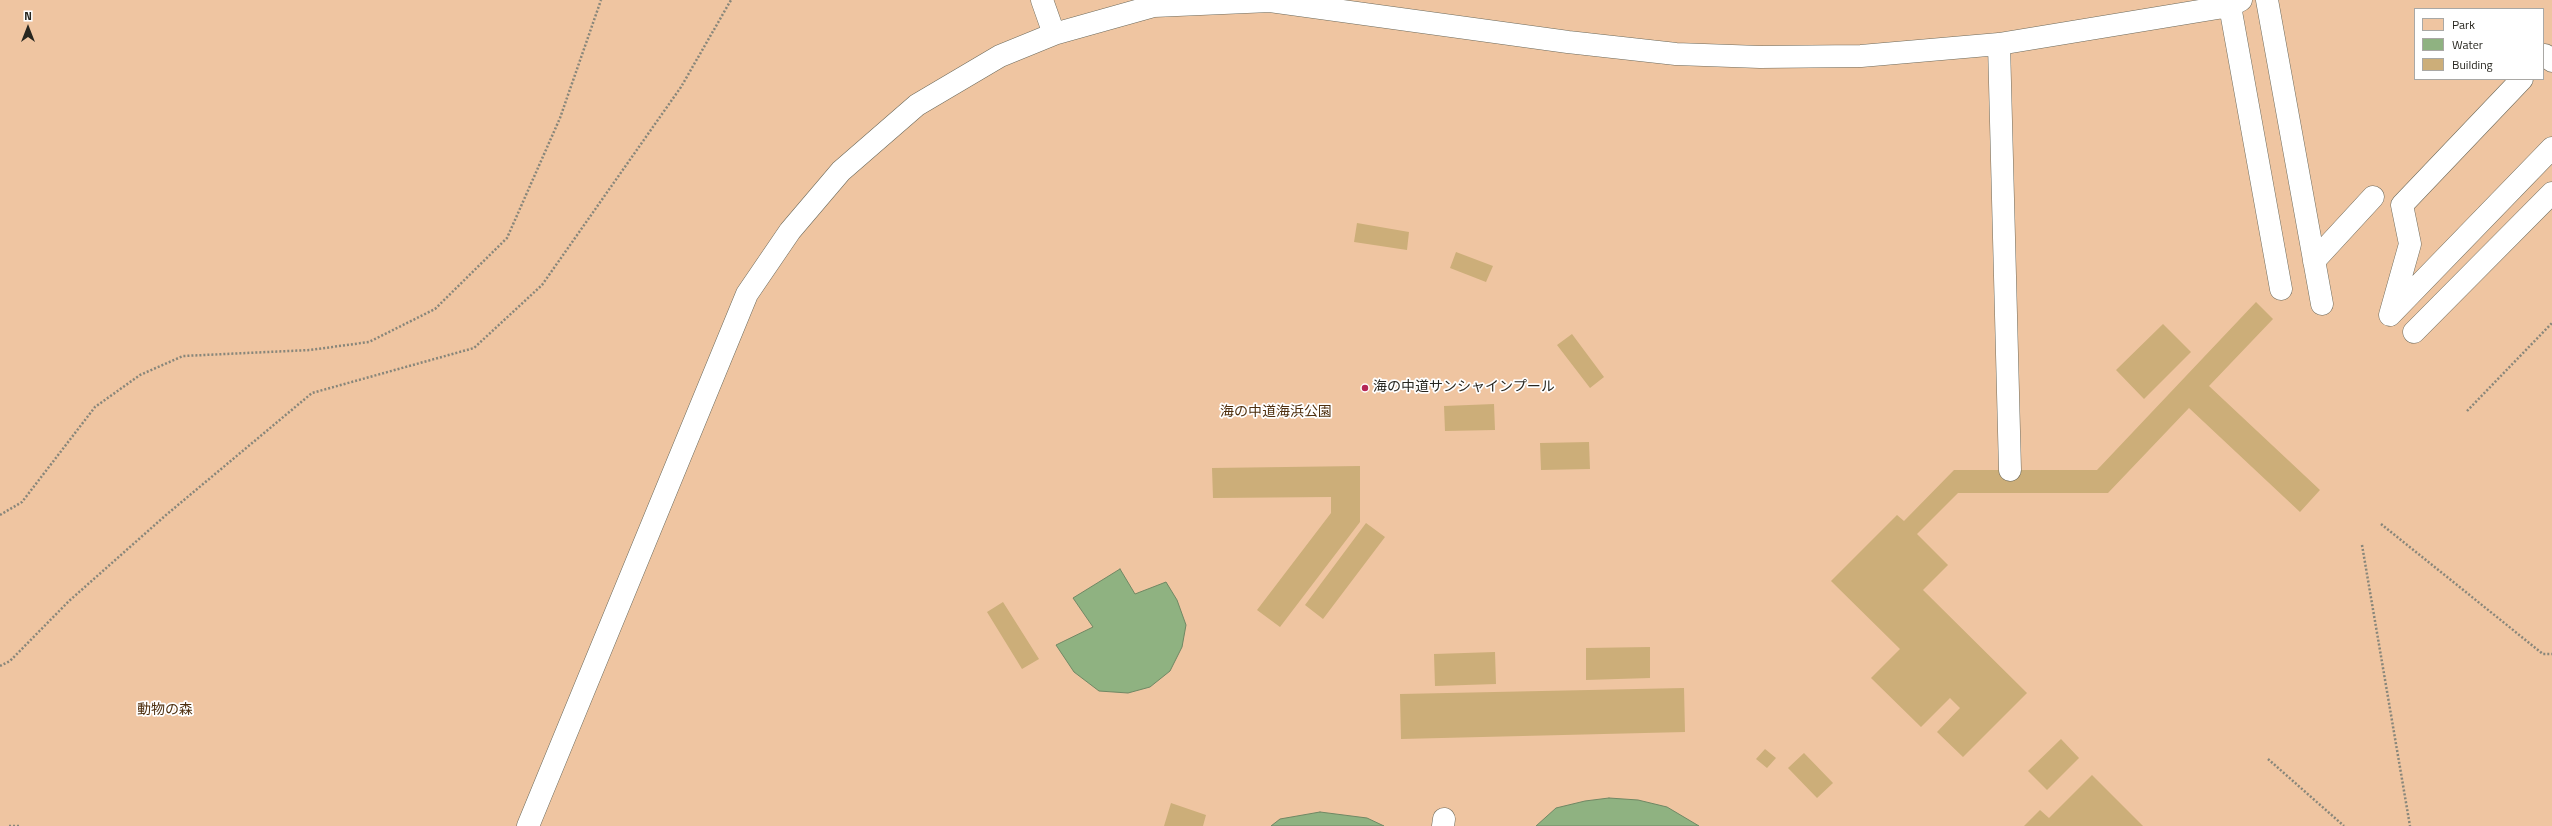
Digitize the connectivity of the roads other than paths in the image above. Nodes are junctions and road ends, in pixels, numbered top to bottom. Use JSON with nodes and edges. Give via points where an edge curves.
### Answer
{"nodes":[{"id":1,"x":1042,"y":0,"type":"edge"},
{"id":2,"x":2267,"y":0,"type":"edge"},
{"id":3,"x":2235,"y":3,"type":"edge"},
{"id":4,"x":1054,"y":34,"type":"junction"},
{"id":5,"x":2000,"y":44,"type":"junction"},
{"id":6,"x":2544,"y":56,"type":"edge"},
{"id":7,"x":2552,"y":61,"type":"edge"},
{"id":8,"x":2521,"y":80,"type":"edge"},
{"id":9,"x":2552,"y":148,"type":"edge"},
{"id":10,"x":2552,"y":193,"type":"edge"},
{"id":11,"x":2373,"y":197,"type":"dead end"},
{"id":12,"x":2314,"y":261,"type":"junction"},
{"id":13,"x":2281,"y":289,"type":"dead end"},
{"id":14,"x":2322,"y":304,"type":"dead end"},
{"id":15,"x":2414,"y":332,"type":"dead end"},
{"id":16,"x":2010,"y":470,"type":"dead end"},
{"id":17,"x":528,"y":826,"type":"edge"}],
"edges":[{"from":1,"to":4,"type":"lane"},
{"from":2,"to":12,"type":"lane"},
{"from":3,"to":5,"type":"lane"},
{"from":3,"to":13,"type":"lane"},
{"from":4,"to":5,"type":"lane","via":[[1154,6],[1270,1],[1568,42],[1676,54],[1760,57],[1861,56]]},
{"from":4,"to":17,"type":"lane","via":[[1000,56],[917,105],[841,172],[790,231],[747,294]]},
{"from":5,"to":16,"type":"lane"},
{"from":6,"to":7,"type":"lane"},
{"from":8,"to":9,"type":"lane","via":[[2402,205],[2410,244],[2390,315]]},
{"from":10,"to":15,"type":"lane"},
{"from":11,"to":12,"type":"lane"},
{"from":12,"to":14,"type":"lane"}]}
